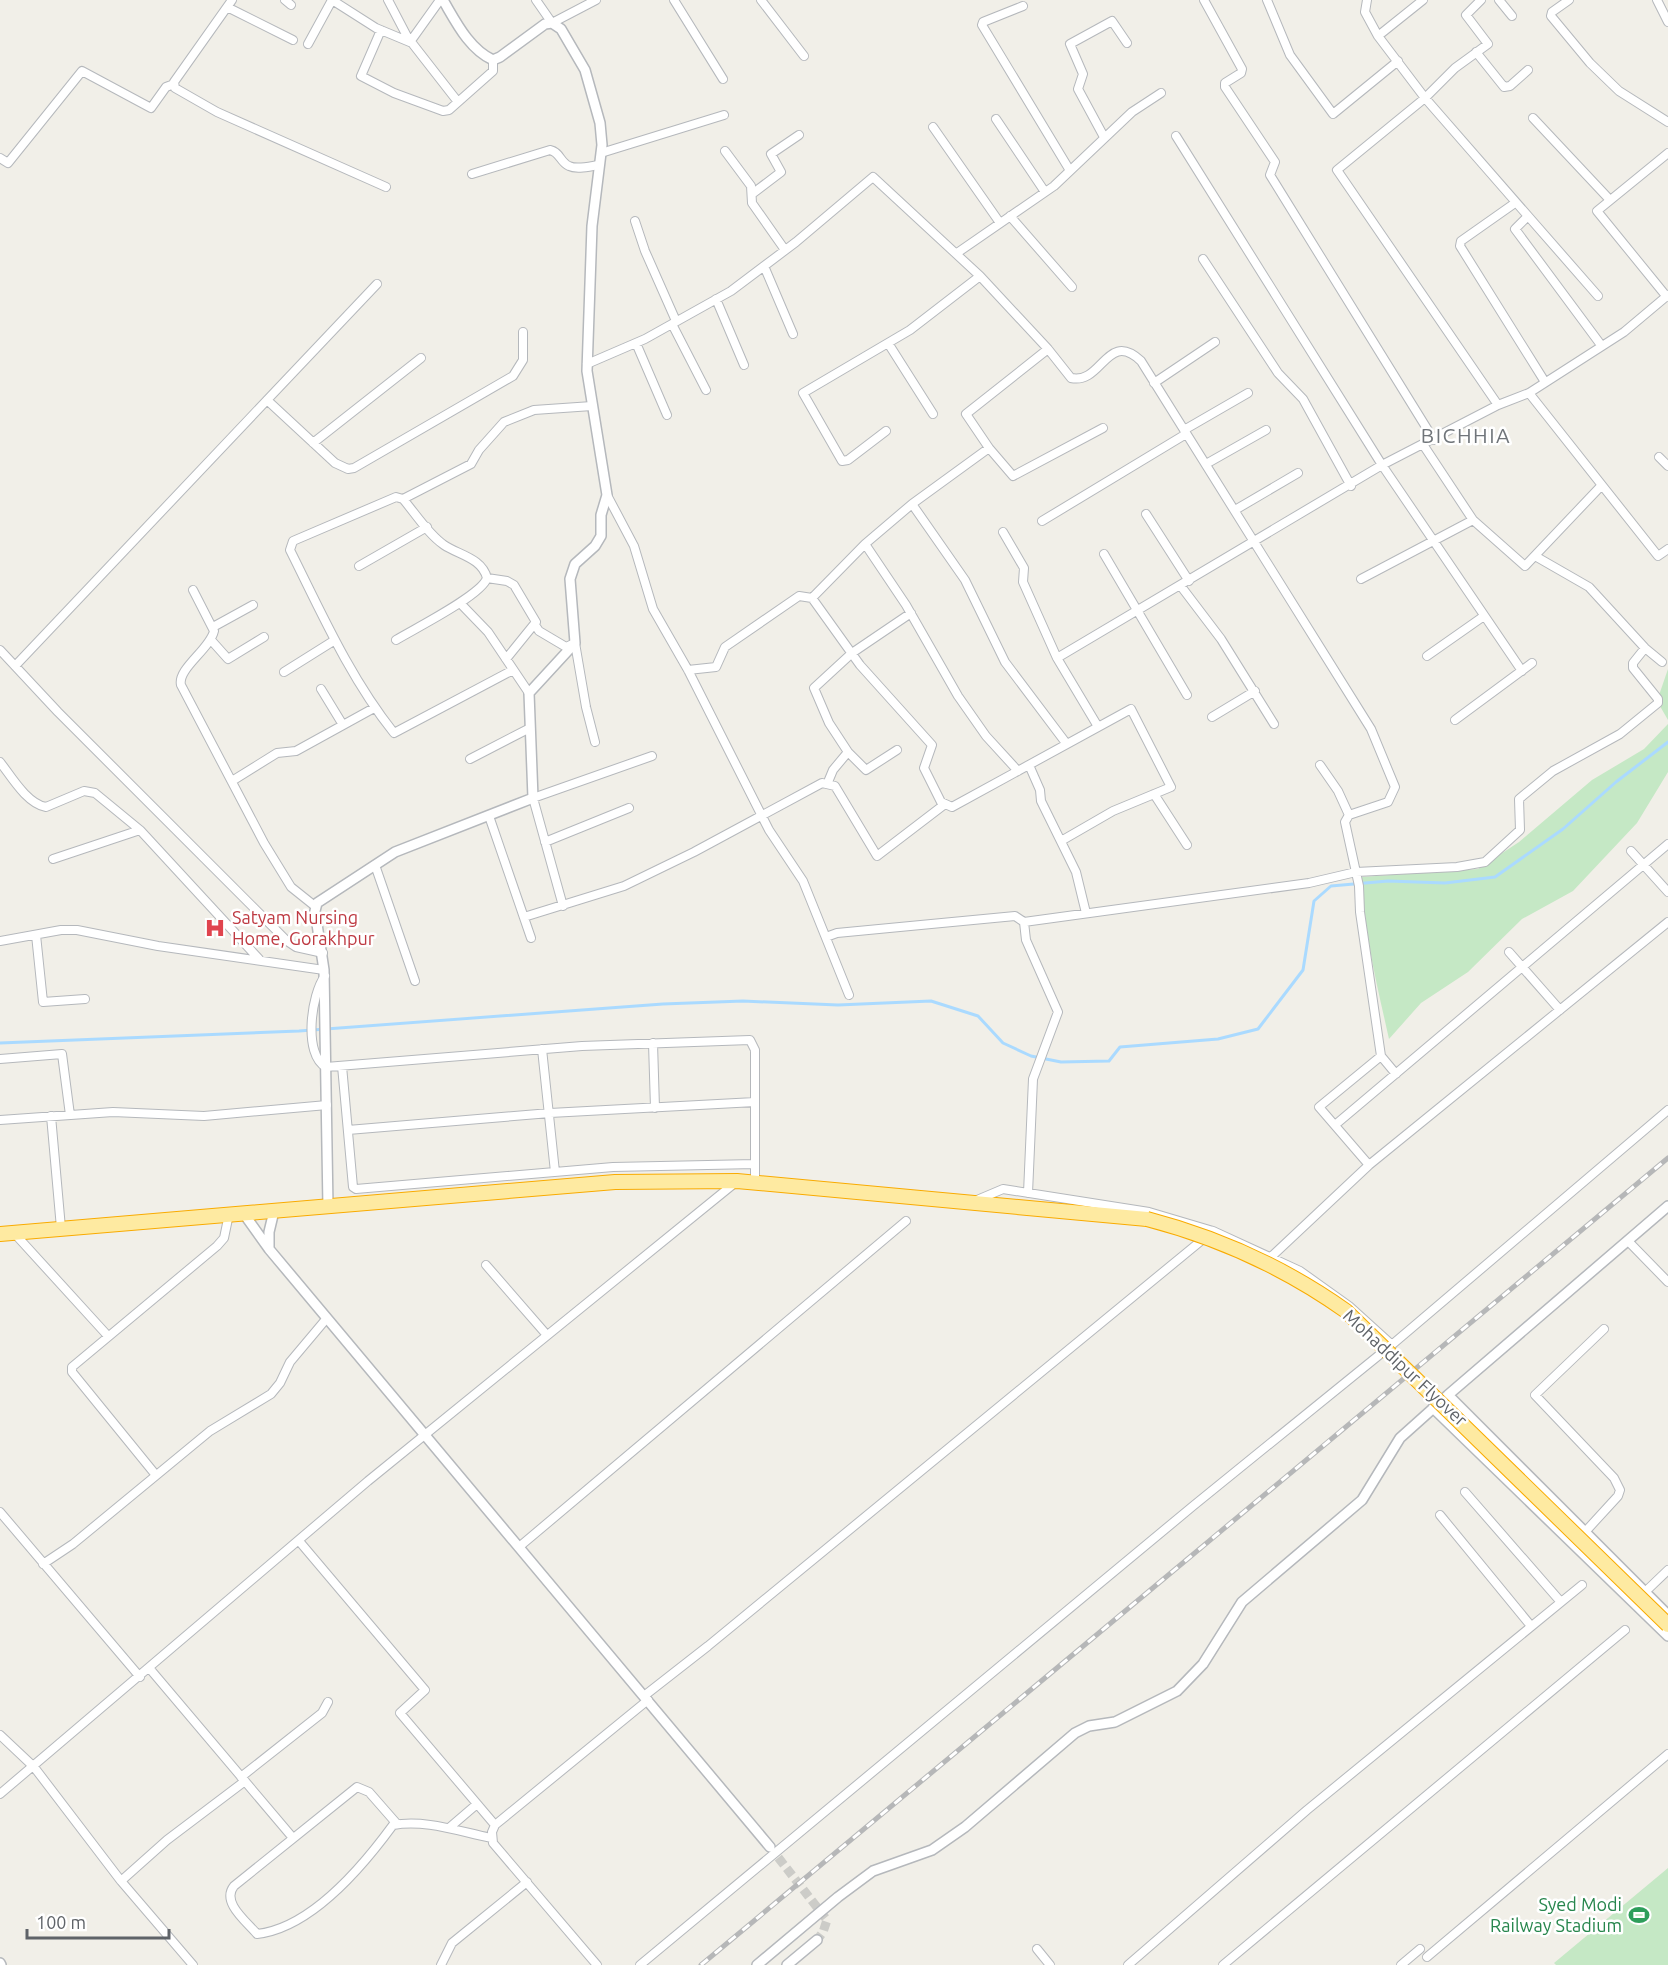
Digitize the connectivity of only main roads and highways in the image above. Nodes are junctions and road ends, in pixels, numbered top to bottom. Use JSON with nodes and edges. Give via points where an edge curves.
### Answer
{"nodes":[{"id":1,"x":7,"y":1233,"type":"edge"},
{"id":2,"x":1668,"y":1625,"type":"edge"}],
"edges":[{"from":1,"to":2,"type":"highway","name":"Mohaddipur Flyover","bridge":true,"via":[[615,1182],[737,1181],[1147,1219],[1249,1253],[1346,1311]]}]}
